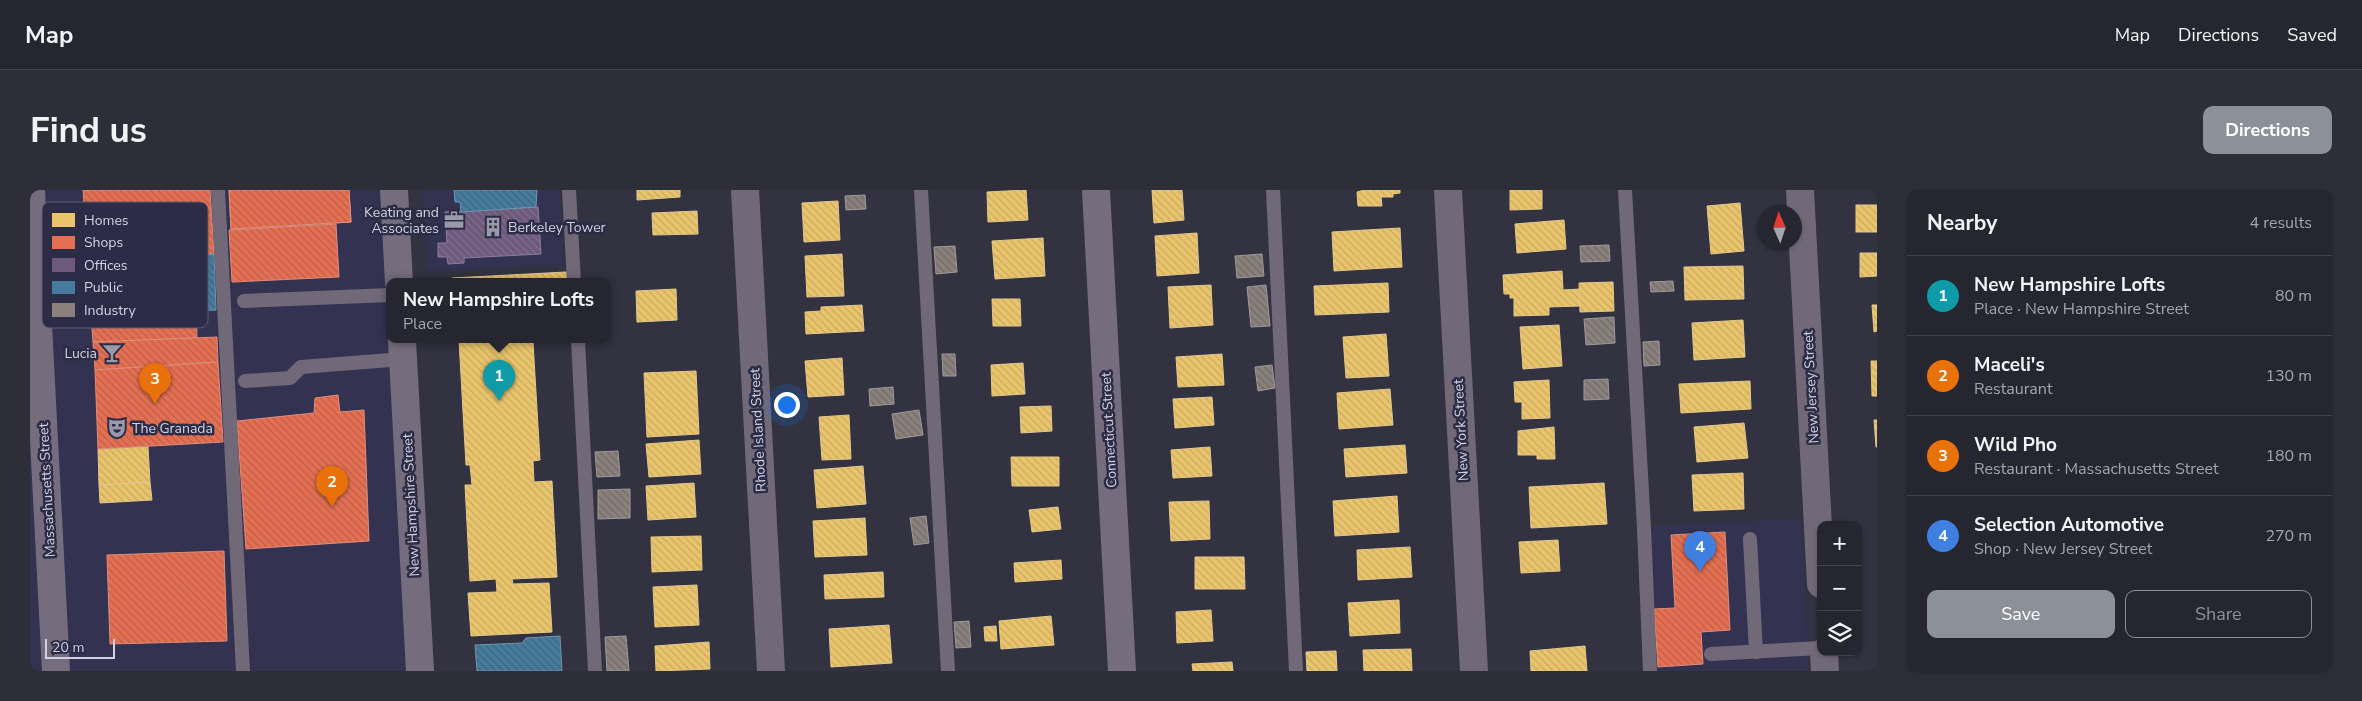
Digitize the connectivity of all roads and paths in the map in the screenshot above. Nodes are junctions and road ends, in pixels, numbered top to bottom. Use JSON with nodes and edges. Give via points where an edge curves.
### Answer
{"nodes":[{"id":1,"x":30,"y":190,"type":"edge"},
{"id":2,"x":218,"y":190,"type":"edge"},
{"id":3,"x":394,"y":190,"type":"edge"},
{"id":4,"x":569,"y":190,"type":"edge"},
{"id":5,"x":745,"y":190,"type":"edge"},
{"id":6,"x":921,"y":190,"type":"edge"},
{"id":7,"x":1096,"y":190,"type":"edge"},
{"id":8,"x":1273,"y":190,"type":"edge"},
{"id":9,"x":1448,"y":190,"type":"edge"},
{"id":10,"x":1625,"y":190,"type":"edge"},
{"id":11,"x":1800,"y":190,"type":"edge"},
{"id":12,"x":399,"y":278,"type":"edge"},
{"id":13,"x":574,"y":278,"type":"edge"},
{"id":14,"x":386,"y":295,"type":"edge"},
{"id":15,"x":244,"y":301,"type":"dead end"},
{"id":16,"x":578,"y":343,"type":"edge"},
{"id":17,"x":402,"y":349,"type":"edge"},
{"id":18,"x":245,"y":381,"type":"dead end"},
{"id":19,"x":1750,"y":539,"type":"dead end"},
{"id":20,"x":1820,"y":566,"type":"edge"},
{"id":21,"x":1817,"y":648,"type":"edge"},
{"id":22,"x":1756,"y":652,"type":"junction"},
{"id":23,"x":1711,"y":654,"type":"dead end"},
{"id":24,"x":1824,"y":656,"type":"edge"},
{"id":25,"x":56,"y":671,"type":"edge"},
{"id":26,"x":243,"y":671,"type":"edge"},
{"id":27,"x":420,"y":671,"type":"edge"},
{"id":28,"x":595,"y":671,"type":"edge"},
{"id":29,"x":771,"y":671,"type":"edge"},
{"id":30,"x":948,"y":671,"type":"edge"},
{"id":31,"x":1122,"y":671,"type":"edge"},
{"id":32,"x":1296,"y":671,"type":"edge"},
{"id":33,"x":1474,"y":671,"type":"edge"},
{"id":34,"x":1650,"y":671,"type":"edge"},
{"id":35,"x":1825,"y":671,"type":"edge"}],
"edges":[{"from":1,"to":25,"type":"street","name":"Massachusetts Street"},
{"from":2,"to":26,"type":"lane"},
{"from":3,"to":12,"type":"street"},
{"from":4,"to":13,"type":"lane"},
{"from":5,"to":29,"type":"street","name":"Rhode Island Street"},
{"from":6,"to":30,"type":"lane"},
{"from":7,"to":31,"type":"street","name":"Connecticut Street"},
{"from":8,"to":32,"type":"lane"},
{"from":9,"to":33,"type":"street","name":"New York Street"},
{"from":10,"to":34,"type":"lane"},
{"from":11,"to":20,"type":"street","name":"New Jersey Street"},
{"from":14,"to":15,"type":"lane"},
{"from":16,"to":28,"type":"lane"},
{"from":17,"to":18,"type":"lane","via":[[301,367],[290,378]]},
{"from":17,"to":27,"type":"street","name":"New Hampshire Street"},
{"from":19,"to":22,"type":"lane"},
{"from":21,"to":22,"type":"lane"},
{"from":22,"to":23,"type":"lane"},
{"from":24,"to":35,"type":"street"}]}
